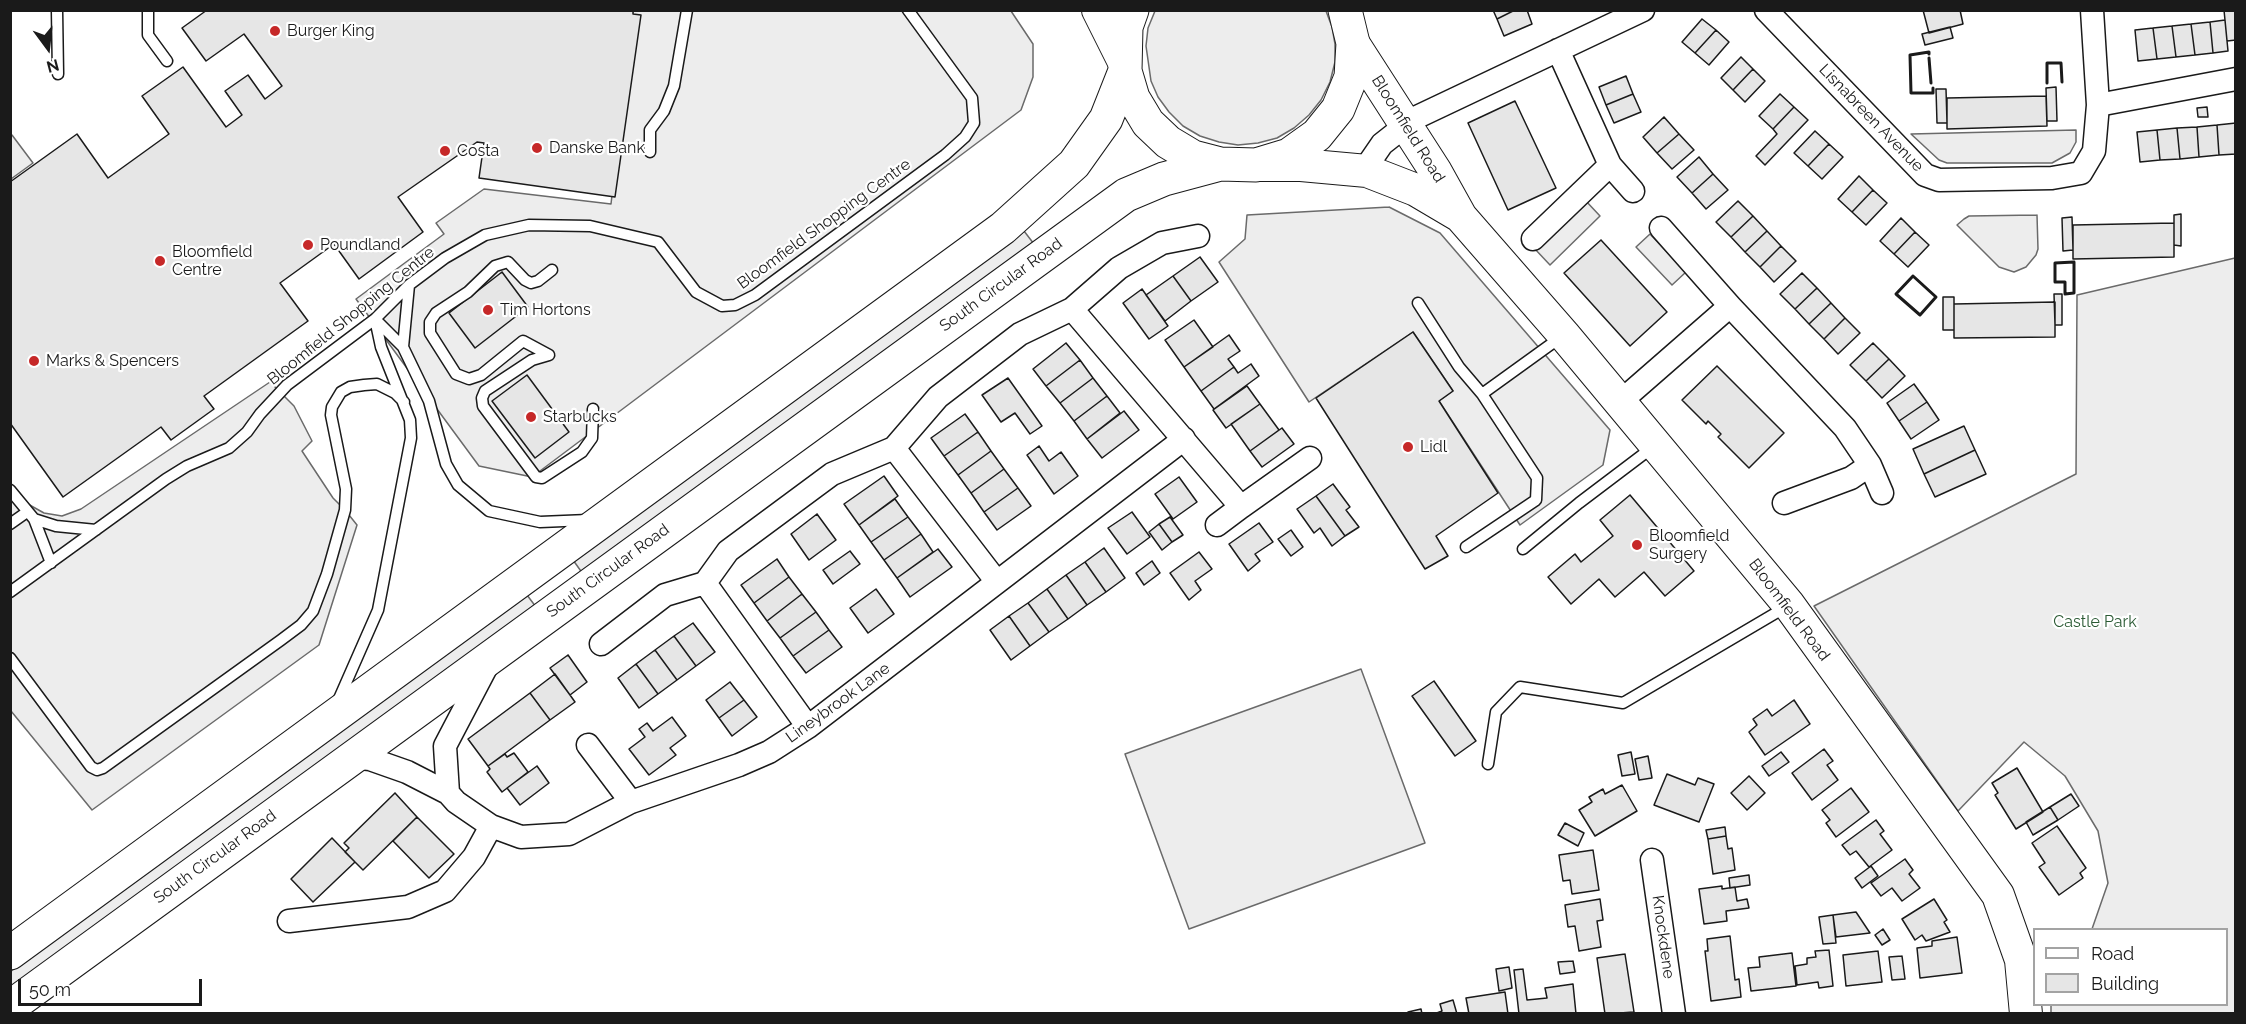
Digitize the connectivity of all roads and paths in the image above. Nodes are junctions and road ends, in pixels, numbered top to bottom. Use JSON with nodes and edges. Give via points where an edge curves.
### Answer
{"nodes":[{"id":1,"x":57,"y":10,"type":"edge"},
{"id":2,"x":148,"y":10,"type":"edge"},
{"id":3,"x":687,"y":10,"type":"edge"},
{"id":4,"x":908,"y":10,"type":"edge"},
{"id":5,"x":1098,"y":10,"type":"edge"},
{"id":6,"x":1132,"y":10,"type":"edge"},
{"id":7,"x":1766,"y":10,"type":"edge"},
{"id":8,"x":2092,"y":10,"type":"edge"},
{"id":9,"x":1631,"y":13,"type":"edge"},
{"id":10,"x":1352,"y":24,"type":"edge"},
{"id":11,"x":1558,"y":50,"type":"junction"},
{"id":12,"x":166,"y":61,"type":"dead end"},
{"id":13,"x":1124,"y":66,"type":"junction"},
{"id":14,"x":58,"y":74,"type":"dead end"},
{"id":15,"x":2235,"y":79,"type":"edge"},
{"id":16,"x":2098,"y":105,"type":"junction"},
{"id":17,"x":1405,"y":124,"type":"junction"},
{"id":18,"x":650,"y":152,"type":"dead end"},
{"id":19,"x":1220,"y":164,"type":"junction"},
{"id":20,"x":1256,"y":165,"type":"junction"},
{"id":21,"x":1610,"y":165,"type":"junction"},
{"id":22,"x":1367,"y":171,"type":"junction"},
{"id":23,"x":1633,"y":191,"type":"dead end"},
{"id":24,"x":1461,"y":217,"type":"junction"},
{"id":25,"x":1661,"y":228,"type":"dead end"},
{"id":26,"x":1198,"y":236,"type":"dead end"},
{"id":27,"x":1533,"y":239,"type":"dead end"},
{"id":28,"x":552,"y":270,"type":"dead end"},
{"id":29,"x":409,"y":285,"type":"junction"},
{"id":30,"x":1418,"y":303,"type":"dead end"},
{"id":31,"x":1730,"y":306,"type":"junction"},
{"id":32,"x":1072,"y":309,"type":"junction"},
{"id":33,"x":375,"y":319,"type":"junction"},
{"id":34,"x":1564,"y":335,"type":"junction"},
{"id":35,"x":403,"y":347,"type":"junction"},
{"id":36,"x":1482,"y":394,"type":"junction"},
{"id":37,"x":404,"y":402,"type":"junction"},
{"id":38,"x":1620,"y":402,"type":"junction"},
{"id":39,"x":593,"y":409,"type":"dead end"},
{"id":40,"x":1184,"y":439,"type":"junction"},
{"id":41,"x":1656,"y":445,"type":"junction"},
{"id":42,"x":894,"y":448,"type":"junction"},
{"id":43,"x":1310,"y":458,"type":"dead end"},
{"id":44,"x":1870,"y":465,"type":"junction"},
{"id":45,"x":10,"y":490,"type":"edge"},
{"id":46,"x":1882,"y":493,"type":"dead end"},
{"id":47,"x":1784,"y":503,"type":"dead end"},
{"id":48,"x":1241,"y":507,"type":"junction"},
{"id":49,"x":30,"y":515,"type":"junction"},
{"id":50,"x":604,"y":520,"type":"junction"},
{"id":51,"x":10,"y":524,"type":"edge"},
{"id":52,"x":1216,"y":525,"type":"dead end"},
{"id":53,"x":96,"y":531,"type":"junction"},
{"id":54,"x":1466,"y":547,"type":"dead end"},
{"id":55,"x":1523,"y":549,"type":"dead end"},
{"id":56,"x":51,"y":563,"type":"junction"},
{"id":57,"x":997,"y":582,"type":"junction"},
{"id":58,"x":705,"y":583,"type":"junction"},
{"id":59,"x":10,"y":592,"type":"edge"},
{"id":60,"x":1789,"y":605,"type":"junction"},
{"id":61,"x":601,"y":644,"type":"dead end"},
{"id":62,"x":492,"y":655,"type":"junction"},
{"id":63,"x":10,"y":658,"type":"edge"},
{"id":64,"x":330,"y":718,"type":"junction"},
{"id":65,"x":808,"y":727,"type":"junction"},
{"id":66,"x":588,"y":745,"type":"dead end"},
{"id":67,"x":351,"y":757,"type":"junction"},
{"id":68,"x":1488,"y":764,"type":"dead end"},
{"id":69,"x":448,"y":793,"type":"junction"},
{"id":70,"x":631,"y":802,"type":"junction"},
{"id":71,"x":491,"y":826,"type":"junction"},
{"id":72,"x":1652,"y":860,"type":"dead end"},
{"id":73,"x":289,"y":921,"type":"dead end"},
{"id":74,"x":10,"y":953,"type":"edge"},
{"id":75,"x":10,"y":1007,"type":"edge"},
{"id":76,"x":1674,"y":1014,"type":"edge"},
{"id":77,"x":2026,"y":1014,"type":"edge"}],
"edges":[{"from":1,"to":14,"type":"lane"},
{"from":2,"to":12,"type":"lane","via":[[148,35]]},
{"from":3,"to":18,"type":"lane","via":[[674,86],[664,111],[650,130]]},
{"from":4,"to":29,"type":"lane","name":"Bloomfield Shopping Centre","via":[[972,98],[974,123],[945,155],[755,295],[735,305],[722,306],[696,292],[658,242],[590,226],[529,225],[485,235]]},
{"from":5,"to":13,"type":"street"},
{"from":6,"to":13,"type":"highway","via":[[1126,27]]},
{"from":7,"to":16,"type":"street","name":"Lisnabreen Avenue","via":[[1925,175],[1939,180],[2052,178],[2081,173],[2094,151]]},
{"from":8,"to":16,"type":"street","name":"Lisnabreen Avenue"},
{"from":9,"to":11,"type":"street"},
{"from":10,"to":17,"type":"street","name":"Bloomfield Road"},
{"from":10,"to":20,"type":"highway","via":[[1351,77],[1338,109],[1317,135],[1289,155]]},
{"from":11,"to":17,"type":"street"},
{"from":11,"to":21,"type":"street"},
{"from":13,"to":19,"type":"highway","via":[[1133,98],[1148,123],[1168,142],[1193,157]]},
{"from":13,"to":50,"type":"highway","via":[[1106,119],[1074,164],[1003,228]]},
{"from":15,"to":16,"type":"street"},
{"from":17,"to":22,"type":"street","via":[[1382,144]]},
{"from":17,"to":24,"type":"street","name":"Bloomfield Road"},
{"from":19,"to":20,"type":"highway"},
{"from":19,"to":62,"type":"highway","name":"South Circular Road","via":[[1164,179],[1126,195]]},
{"from":20,"to":22,"type":"street","name":"Bloomfield Road"},
{"from":21,"to":23,"type":"street"},
{"from":21,"to":27,"type":"street"},
{"from":22,"to":24,"type":"street","name":"Bloomfield Road","via":[[1416,190]]},
{"from":24,"to":34,"type":"street","name":"Bloomfield Road"},
{"from":25,"to":31,"type":"street"},
{"from":26,"to":32,"type":"street","via":[[1161,243],[1119,268]]},
{"from":28,"to":39,"type":"lane","via":[[531,283],[508,262],[495,266],[468,292],[436,313],[430,322],[430,333],[456,374],[469,379],[482,375],[523,341],[549,355],[532,360],[485,391],[482,398],[483,406],[536,477],[543,478],[582,452],[592,438]]},
{"from":29,"to":33,"type":"lane","name":"Bloomfield Shopping Centre"},
{"from":29,"to":35,"type":"lane"},
{"from":30,"to":36,"type":"lane","via":[[1459,367]]},
{"from":31,"to":38,"type":"street"},
{"from":31,"to":44,"type":"street","via":[[1845,428]]},
{"from":32,"to":40,"type":"street"},
{"from":32,"to":42,"type":"street","via":[[1020,334],[938,397]]},
{"from":33,"to":35,"type":"lane"},
{"from":33,"to":37,"type":"lane","via":[[381,347]]},
{"from":33,"to":53,"type":"lane","name":"Bloomfield Shopping Centre","via":[[287,385],[229,448],[177,471]]},
{"from":34,"to":36,"type":"lane"},
{"from":34,"to":38,"type":"street","name":"Bloomfield Road"},
{"from":35,"to":50,"type":"lane","via":[[429,401],[446,464],[458,485],[489,511],[540,522]]},
{"from":36,"to":54,"type":"lane","via":[[1537,478],[1536,500]]},
{"from":37,"to":63,"type":"lane","via":[[377,384],[350,387],[335,399],[331,416],[346,489],[345,510],[313,611],[301,625],[97,770]]},
{"from":37,"to":64,"type":"lane","via":[[411,438],[378,609]]},
{"from":38,"to":41,"type":"street","name":"Bloomfield Road"},
{"from":40,"to":48,"type":"street"},
{"from":40,"to":57,"type":"street","name":"Lineybrook Lane"},
{"from":41,"to":55,"type":"lane"},
{"from":41,"to":60,"type":"street","name":"Bloomfield Road"},
{"from":42,"to":57,"type":"street"},
{"from":42,"to":58,"type":"street","via":[[832,474],[728,551]]},
{"from":43,"to":48,"type":"street"},
{"from":44,"to":46,"type":"street"},
{"from":44,"to":47,"type":"street","via":[[1851,478]]},
{"from":45,"to":49,"type":"lane"},
{"from":48,"to":52,"type":"street"},
{"from":49,"to":51,"type":"lane"},
{"from":49,"to":53,"type":"lane","via":[[56,526]]},
{"from":49,"to":56,"type":"lane"},
{"from":50,"to":64,"type":"highway"},
{"from":53,"to":56,"type":"lane","name":"Bloomfield Shopping Centre"},
{"from":56,"to":59,"type":"lane","name":"Bloomfield Shopping Centre"},
{"from":57,"to":65,"type":"street","name":"Lineybrook Lane"},
{"from":58,"to":61,"type":"street","via":[[665,595]]},
{"from":58,"to":65,"type":"street"},
{"from":60,"to":68,"type":"lane","via":[[1623,703],[1520,687],[1496,712]]},
{"from":60,"to":77,"type":"street","name":"Bloomfield Road","via":[[1998,895],[2021,960]]},
{"from":62,"to":67,"type":"highway","name":"South Circular Road"},
{"from":62,"to":69,"type":"street","via":[[445,746]]},
{"from":64,"to":74,"type":"highway"},
{"from":65,"to":70,"type":"street","name":"Lineybrook Lane","via":[[759,757]]},
{"from":66,"to":70,"type":"street"},
{"from":67,"to":69,"type":"street","name":"Lineybrook Lane","via":[[407,772]]},
{"from":67,"to":75,"type":"highway","name":"South Circular Road"},
{"from":69,"to":71,"type":"street","name":"Lineybrook Lane"},
{"from":70,"to":71,"type":"street","name":"Lineybrook Lane","via":[[569,834],[521,837]]},
{"from":71,"to":73,"type":"street","via":[[474,857],[445,891],[408,907]]},
{"from":72,"to":76,"type":"street","name":"Knockdene"}]}
